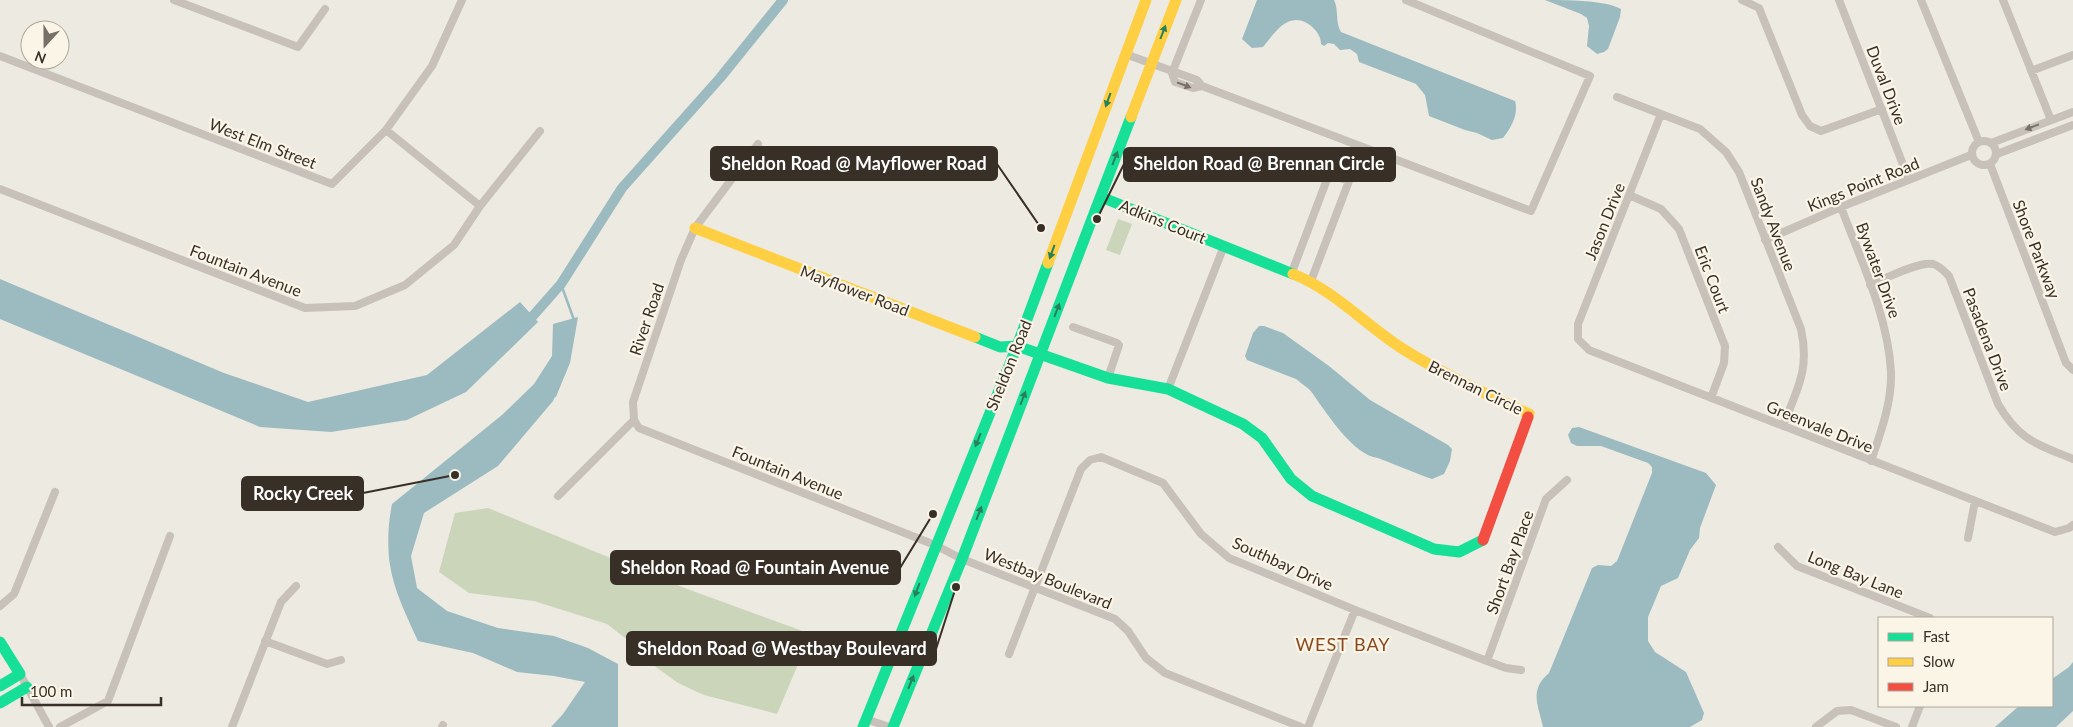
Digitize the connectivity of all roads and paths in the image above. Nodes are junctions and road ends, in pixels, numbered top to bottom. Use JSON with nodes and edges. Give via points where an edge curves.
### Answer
{"nodes":[{"id":1,"x":174,"y":0,"type":"edge"},
{"id":2,"x":462,"y":0,"type":"edge"},
{"id":3,"x":1146,"y":0,"type":"edge"},
{"id":4,"x":1176,"y":0,"type":"edge"},
{"id":5,"x":1201,"y":0,"type":"edge"},
{"id":6,"x":1406,"y":0,"type":"edge"},
{"id":7,"x":1742,"y":0,"type":"edge"},
{"id":8,"x":1839,"y":0,"type":"edge"},
{"id":9,"x":1921,"y":0,"type":"edge"},
{"id":10,"x":2003,"y":0,"type":"edge"},
{"id":11,"x":1423,"y":3,"type":"edge"},
{"id":12,"x":325,"y":9,"type":"dead end"},
{"id":13,"x":1125,"y":54,"type":"junction"},
{"id":14,"x":2073,"y":55,"type":"edge"},
{"id":15,"x":0,"y":56,"type":"edge"},
{"id":16,"x":1151,"y":64,"type":"junction"},
{"id":17,"x":2031,"y":70,"type":"junction"},
{"id":18,"x":1172,"y":72,"type":"junction"},
{"id":19,"x":1617,"y":97,"type":"dead end"},
{"id":20,"x":1882,"y":109,"type":"junction"},
{"id":21,"x":2073,"y":112,"type":"edge"},
{"id":22,"x":1661,"y":114,"type":"junction"},
{"id":23,"x":2051,"y":120,"type":"junction"},
{"id":24,"x":2073,"y":125,"type":"edge"},
{"id":25,"x":386,"y":130,"type":"junction"},
{"id":26,"x":540,"y":131,"type":"dead end"},
{"id":27,"x":1979,"y":142,"type":"junction"},
{"id":28,"x":1991,"y":143,"type":"junction"},
{"id":29,"x":758,"y":144,"type":"dead end"},
{"id":30,"x":1996,"y":154,"type":"junction"},
{"id":31,"x":1971,"y":155,"type":"junction"},
{"id":32,"x":1990,"y":164,"type":"junction"},
{"id":33,"x":1909,"y":180,"type":"junction"},
{"id":34,"x":0,"y":189,"type":"edge"},
{"id":35,"x":1629,"y":195,"type":"junction"},
{"id":36,"x":1101,"y":197,"type":"junction"},
{"id":37,"x":480,"y":206,"type":"junction"},
{"id":38,"x":1841,"y":207,"type":"junction"},
{"id":39,"x":695,"y":228,"type":"junction"},
{"id":40,"x":1765,"y":240,"type":"junction"},
{"id":41,"x":1224,"y":246,"type":"junction"},
{"id":42,"x":1292,"y":272,"type":"junction"},
{"id":43,"x":1311,"y":281,"type":"junction"},
{"id":44,"x":1870,"y":285,"type":"junction"},
{"id":45,"x":1073,"y":327,"type":"dead end"},
{"id":46,"x":1578,"y":339,"type":"joint"},
{"id":47,"x":1017,"y":346,"type":"junction"},
{"id":48,"x":1040,"y":355,"type":"junction"},
{"id":49,"x":2073,"y":370,"type":"edge"},
{"id":50,"x":1108,"y":378,"type":"junction"},
{"id":51,"x":1168,"y":389,"type":"junction"},
{"id":52,"x":1711,"y":398,"type":"junction"},
{"id":53,"x":634,"y":420,"type":"junction"},
{"id":54,"x":1783,"y":426,"type":"junction"},
{"id":55,"x":2073,"y":459,"type":"edge"},
{"id":56,"x":1871,"y":461,"type":"junction"},
{"id":57,"x":1567,"y":480,"type":"dead end"},
{"id":58,"x":55,"y":492,"type":"dead end"},
{"id":59,"x":558,"y":496,"type":"dead end"},
{"id":60,"x":1975,"y":501,"type":"junction"},
{"id":61,"x":2073,"y":524,"type":"edge"},
{"id":62,"x":170,"y":536,"type":"dead end"},
{"id":63,"x":1968,"y":538,"type":"dead end"},
{"id":64,"x":935,"y":545,"type":"junction"},
{"id":65,"x":1778,"y":547,"type":"dead end"},
{"id":66,"x":962,"y":559,"type":"junction"},
{"id":67,"x":296,"y":586,"type":"dead end"},
{"id":68,"x":1035,"y":587,"type":"junction"},
{"id":69,"x":0,"y":606,"type":"edge"},
{"id":70,"x":1355,"y":610,"type":"junction"},
{"id":71,"x":1927,"y":617,"type":"edge"},
{"id":72,"x":265,"y":641,"type":"junction"},
{"id":73,"x":0,"y":642,"type":"edge"},
{"id":74,"x":1009,"y":654,"type":"dead end"},
{"id":75,"x":340,"y":660,"type":"dead end"},
{"id":76,"x":1487,"y":661,"type":"junction"},
{"id":77,"x":1521,"y":670,"type":"dead end"},
{"id":78,"x":20,"y":674,"type":"junction"},
{"id":79,"x":0,"y":686,"type":"edge"},
{"id":80,"x":27,"y":687,"type":"junction"},
{"id":81,"x":0,"y":703,"type":"edge"},
{"id":82,"x":1920,"y":707,"type":"edge"},
{"id":83,"x":864,"y":723,"type":"edge"},
{"id":84,"x":49,"y":727,"type":"edge"},
{"id":85,"x":60,"y":727,"type":"edge"},
{"id":86,"x":232,"y":727,"type":"edge"},
{"id":87,"x":891,"y":727,"type":"edge"},
{"id":88,"x":1301,"y":727,"type":"edge"},
{"id":89,"x":1308,"y":727,"type":"edge"},
{"id":90,"x":1816,"y":727,"type":"edge"},
{"id":91,"x":1896,"y":727,"type":"edge"},
{"id":92,"x":1912,"y":727,"type":"edge"}],
"edges":[{"from":1,"to":12,"type":"street","via":[[298,47]]},
{"from":2,"to":25,"type":"street","via":[[432,66]]},
{"from":3,"to":13,"type":"street","name":"Sheldon Road"},
{"from":16,"to":4,"type":"street","name":"Sheldon Road","one_way":true},
{"from":5,"to":18,"type":"street"},
{"from":6,"to":11,"type":"street"},
{"from":7,"to":20,"type":"street","via":[[1760,8],[1802,115],[1810,126],[1821,131]]},
{"from":8,"to":20,"type":"street","name":"Duval Drive"},
{"from":9,"to":27,"type":"street"},
{"from":10,"to":17,"type":"street"},
{"from":11,"to":18,"type":"street","via":[[1590,76],[1532,211],[1202,86],[1192,88],[1175,82]]},
{"from":13,"to":16,"type":"street"},
{"from":13,"to":47,"type":"street","name":"Sheldon Road","one_way":true},
{"from":14,"to":17,"type":"street"},
{"from":15,"to":25,"type":"street","name":"West Elm Street","via":[[332,184]]},
{"from":16,"to":18,"type":"street"},
{"from":36,"to":16,"type":"street","name":"Sheldon Road","one_way":true},
{"from":17,"to":23,"type":"street"},
{"from":19,"to":22,"type":"street","name":"Sandy Avenue"},
{"from":20,"to":33,"type":"street","name":"Duval Drive"},
{"from":21,"to":23,"type":"street"},
{"from":22,"to":35,"type":"street","name":"Jason Drive"},
{"from":22,"to":40,"type":"street","name":"Sandy Avenue","via":[[1700,129],[1726,152],[1739,172]]},
{"from":23,"to":28,"type":"street","one_way":true},
{"from":24,"to":30,"type":"street"},
{"from":25,"to":37,"type":"street"},
{"from":26,"to":37,"type":"street","name":"Fountain Avenue"},
{"from":27,"to":28,"type":"street"},
{"from":27,"to":31,"type":"street"},
{"from":28,"to":30,"type":"street"},
{"from":29,"to":39,"type":"street","name":"River Road"},
{"from":30,"to":32,"type":"street"},
{"from":31,"to":32,"type":"street","via":[[1978,164]]},
{"from":31,"to":33,"type":"street","name":"Kings Point Road"},
{"from":32,"to":49,"type":"street","name":"Shore Parkway","via":[[2066,363]]},
{"from":33,"to":38,"type":"street","name":"Kings Point Road"},
{"from":34,"to":37,"type":"street","name":"Fountain Avenue","via":[[305,308],[355,306],[406,285],[454,245]]},
{"from":35,"to":46,"type":"street","name":"Jason Drive","via":[[1578,324]]},
{"from":35,"to":52,"type":"street","name":"Eric Court","via":[[1661,209],[1679,229],[1725,346],[1724,363]]},
{"from":36,"to":41,"type":"street","name":"Adkins Court"},
{"from":48,"to":36,"type":"street","name":"Sheldon Road","one_way":true},
{"from":38,"to":40,"type":"street","name":"Kings Point Road"},
{"from":38,"to":44,"type":"street","name":"Bywater Drive"},
{"from":39,"to":47,"type":"street","name":"Mayflower Road","via":[[1000,347]]},
{"from":39,"to":53,"type":"street","name":"River Road","via":[[633,402]]},
{"from":40,"to":54,"type":"street","name":"Sandy Avenue","via":[[1801,329],[1805,348],[1803,376]]},
{"from":41,"to":42,"type":"street","name":"Brennan Circle"},
{"from":41,"to":51,"type":"street"},
{"from":42,"to":43,"type":"street","name":"Brennan Circle"},
{"from":42,"to":43,"type":"street","via":[[1330,174],[1349,181]]},
{"from":43,"to":51,"type":"street","name":"Brennan Circle","via":[[1402,348],[1465,385],[1529,414],[1483,541],[1459,552],[1434,549],[1312,496],[1291,479],[1262,438],[1243,424]]},
{"from":44,"to":55,"type":"street","name":"Pasadena Drive","via":[[1923,264],[1942,268],[1949,276],[1998,404],[2009,424],[2034,444]]},
{"from":44,"to":56,"type":"street","name":"Bywater Drive","via":[[1885,326],[1891,373],[1886,420]]},
{"from":45,"to":50,"type":"street","via":[[1119,345]]},
{"from":46,"to":52,"type":"street","name":"Greenvale Drive","via":[[1589,350]]},
{"from":47,"to":48,"type":"street","name":"Brennan Circle"},
{"from":47,"to":64,"type":"street","name":"Sheldon Road","one_way":true},
{"from":48,"to":50,"type":"street","name":"Brennan Circle"},
{"from":66,"to":48,"type":"street","name":"Sheldon Road","one_way":true},
{"from":50,"to":51,"type":"street","name":"Brennan Circle"},
{"from":52,"to":54,"type":"street","name":"Greenvale Drive"},
{"from":53,"to":59,"type":"street"},
{"from":53,"to":64,"type":"street","name":"Fountain Avenue","via":[[639,428]]},
{"from":54,"to":56,"type":"street","name":"Greenvale Drive"},
{"from":56,"to":60,"type":"street","name":"Greenvale Drive"},
{"from":57,"to":76,"type":"street","name":"Short Bay Place","via":[[1546,499]]},
{"from":58,"to":69,"type":"street","via":[[14,594]]},
{"from":60,"to":61,"type":"street","name":"Greenvale Drive","via":[[2055,532]]},
{"from":60,"to":63,"type":"street"},
{"from":62,"to":85,"type":"street","via":[[108,701]]},
{"from":64,"to":66,"type":"street","name":"Westbay Boulevard"},
{"from":64,"to":83,"type":"street","name":"Sheldon Road","one_way":true},
{"from":65,"to":71,"type":"street","name":"Long Bay Lane","via":[[1797,566]]},
{"from":66,"to":68,"type":"street","name":"Westbay Boulevard"},
{"from":87,"to":66,"type":"street","name":"Sheldon Road","one_way":true},
{"from":67,"to":72,"type":"street","via":[[281,602]]},
{"from":68,"to":70,"type":"street","name":"Southbay Drive","via":[[1081,469],[1090,460],[1101,457],[1163,483],[1201,534],[1229,558]]},
{"from":68,"to":74,"type":"street","name":"Southbay Drive"},
{"from":68,"to":88,"type":"street","name":"Westbay Boulevard","via":[[1115,620],[1128,631],[1146,658],[1165,673]]},
{"from":70,"to":76,"type":"street","name":"Southbay Drive"},
{"from":70,"to":89,"type":"street"},
{"from":72,"to":75,"type":"street","via":[[327,664]]},
{"from":72,"to":86,"type":"street"},
{"from":73,"to":78,"type":"street"},
{"from":76,"to":77,"type":"street","name":"Southbay Drive"},
{"from":78,"to":79,"type":"street"},
{"from":78,"to":80,"type":"street"},
{"from":80,"to":81,"type":"street"},
{"from":80,"to":84,"type":"street"},
{"from":82,"to":92,"type":"street"},
{"from":83,"to":87,"type":"street"},
{"from":90,"to":91,"type":"street","via":[[1837,711],[1851,710]]}]}
